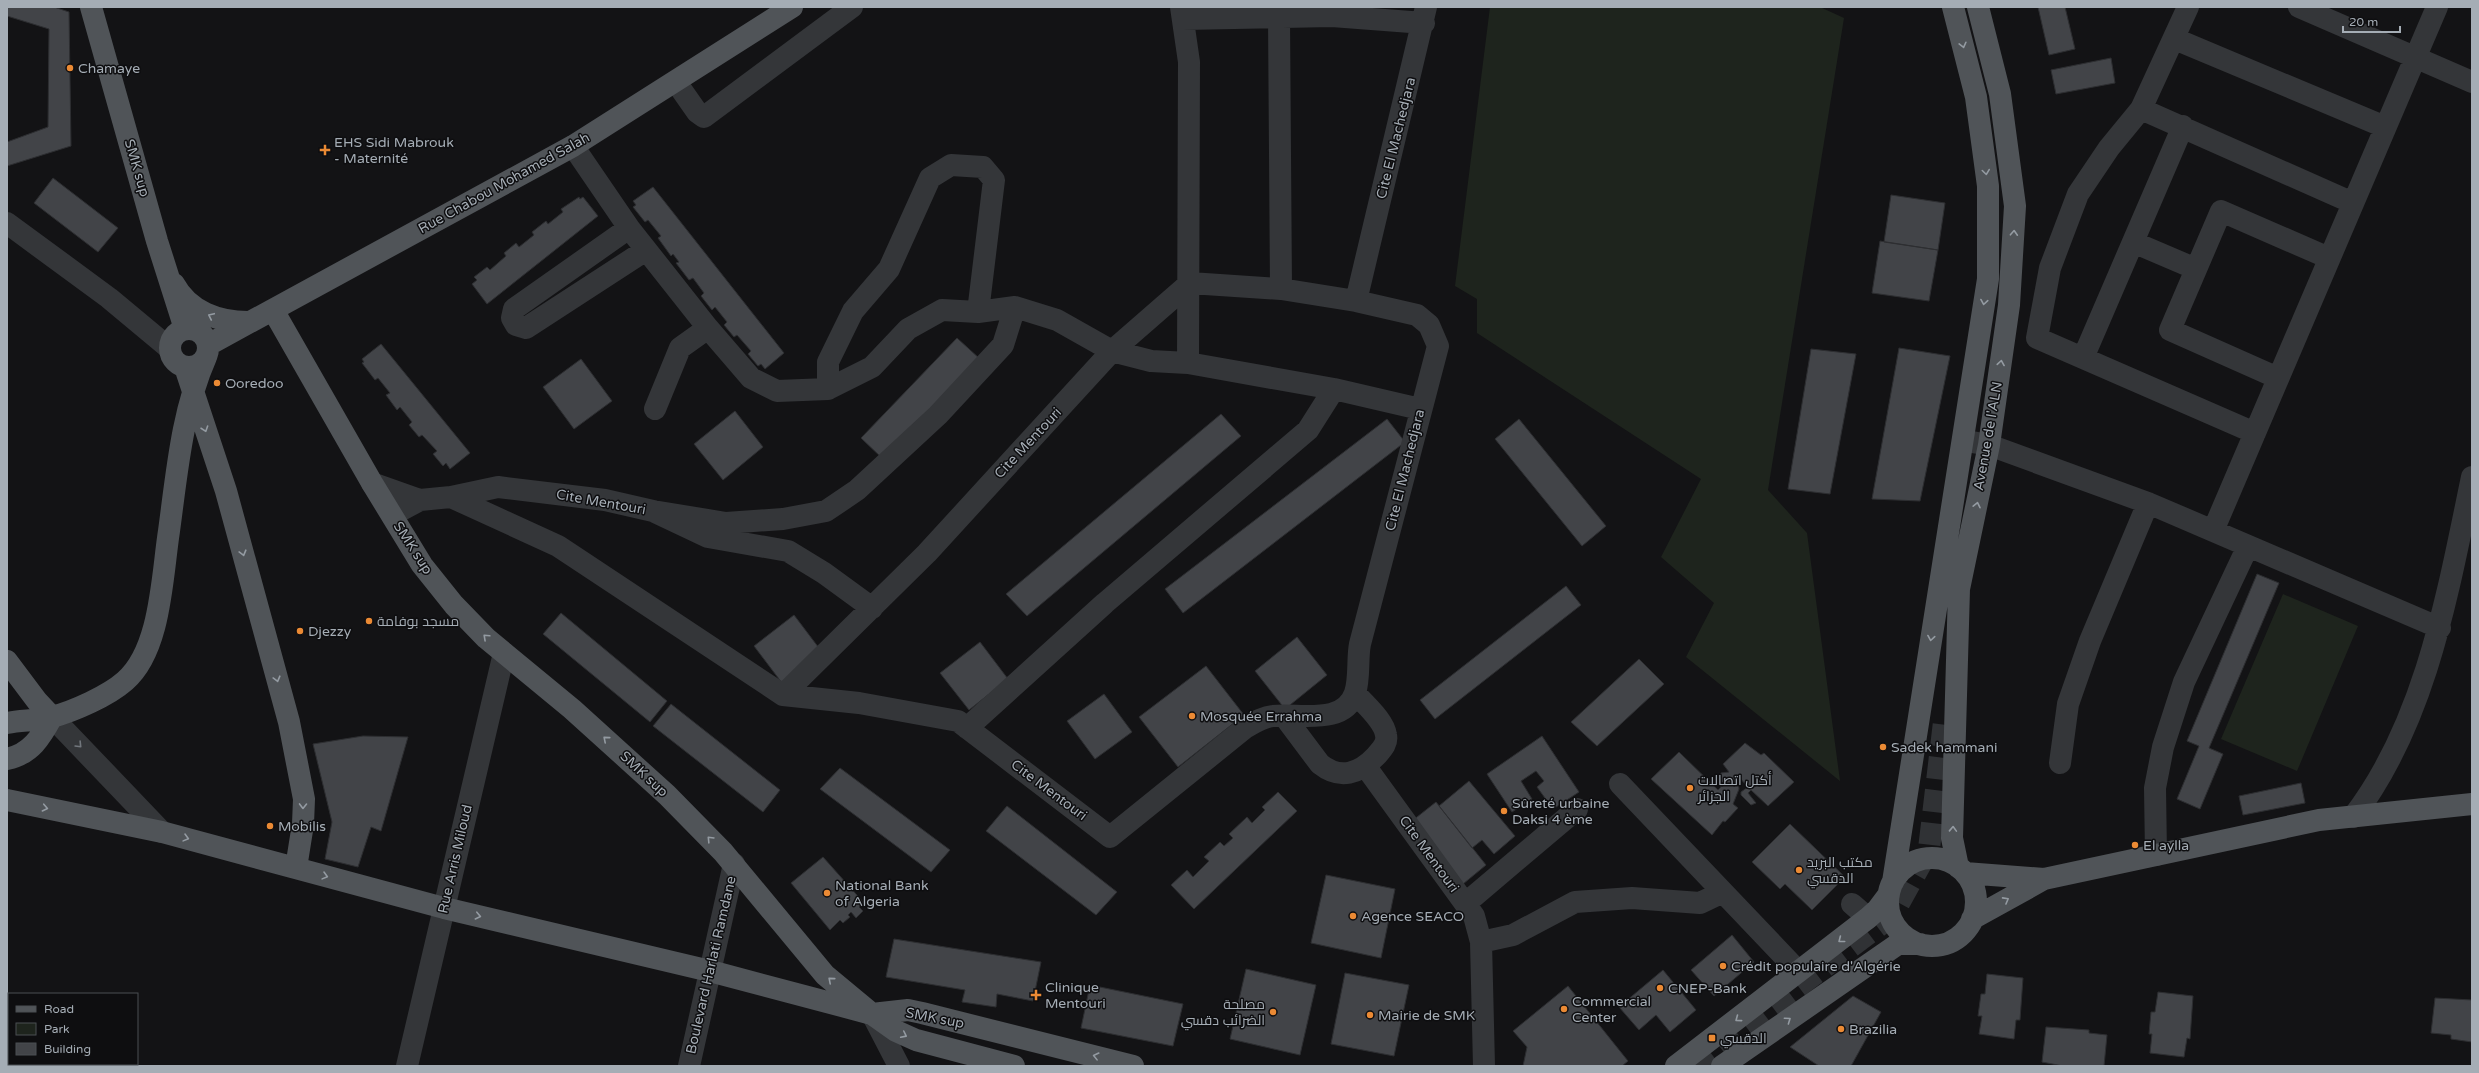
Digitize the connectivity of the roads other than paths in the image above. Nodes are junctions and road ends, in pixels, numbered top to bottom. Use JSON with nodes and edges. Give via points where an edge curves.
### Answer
{"nodes":[{"id":1,"x":91,"y":7,"type":"edge"},
{"id":2,"x":792,"y":7,"type":"edge"},
{"id":3,"x":852,"y":7,"type":"edge"},
{"id":4,"x":1953,"y":7,"type":"edge"},
{"id":5,"x":1978,"y":7,"type":"edge"},
{"id":6,"x":2188,"y":7,"type":"edge"},
{"id":7,"x":2299,"y":7,"type":"edge"},
{"id":8,"x":2437,"y":7,"type":"edge"},
{"id":9,"x":1330,"y":12,"type":"edge"},
{"id":10,"x":1183,"y":13,"type":"edge"},
{"id":11,"x":1425,"y":15,"type":"edge"},
{"id":12,"x":1279,"y":17,"type":"junction"},
{"id":13,"x":2175,"y":39,"type":"junction"},
{"id":14,"x":2416,"y":57,"type":"junction"},
{"id":15,"x":676,"y":82,"type":"junction"},
{"id":16,"x":2472,"y":82,"type":"edge"},
{"id":17,"x":2141,"y":109,"type":"junction"},
{"id":18,"x":2183,"y":126,"type":"junction"},
{"id":19,"x":2385,"y":127,"type":"junction"},
{"id":20,"x":572,"y":146,"type":"junction"},
{"id":21,"x":2353,"y":203,"type":"junction"},
{"id":22,"x":7,"y":223,"type":"edge"},
{"id":23,"x":629,"y":228,"type":"junction"},
{"id":24,"x":2133,"y":242,"type":"junction"},
{"id":25,"x":646,"y":250,"type":"junction"},
{"id":26,"x":2329,"y":258,"type":"junction"},
{"id":27,"x":164,"y":264,"type":"junction"},
{"id":28,"x":2196,"y":269,"type":"junction"},
{"id":29,"x":1190,"y":284,"type":"junction"},
{"id":30,"x":1280,"y":289,"type":"junction"},
{"id":31,"x":1356,"y":301,"type":"junction"},
{"id":32,"x":1015,"y":307,"type":"junction"},
{"id":33,"x":273,"y":310,"type":"junction"},
{"id":34,"x":978,"y":312,"type":"junction"},
{"id":35,"x":248,"y":322,"type":"junction"},
{"id":36,"x":708,"y":328,"type":"junction"},
{"id":37,"x":185,"y":329,"type":"junction"},
{"id":38,"x":169,"y":348,"type":"junction"},
{"id":39,"x":207,"y":351,"type":"junction"},
{"id":40,"x":1112,"y":352,"type":"junction"},
{"id":41,"x":2083,"y":358,"type":"junction"},
{"id":42,"x":1188,"y":363,"type":"junction"},
{"id":43,"x":185,"y":367,"type":"junction"},
{"id":44,"x":2278,"y":378,"type":"junction"},
{"id":45,"x":828,"y":389,"type":"junction"},
{"id":46,"x":1334,"y":390,"type":"junction"},
{"id":47,"x":193,"y":392,"type":"junction"},
{"id":48,"x":655,"y":409,"type":"dead end"},
{"id":49,"x":1420,"y":410,"type":"junction"},
{"id":50,"x":1965,"y":411,"type":"junction"},
{"id":51,"x":2255,"y":433,"type":"junction"},
{"id":52,"x":1981,"y":444,"type":"junction"},
{"id":53,"x":2472,"y":477,"type":"edge"},
{"id":54,"x":372,"y":484,"type":"junction"},
{"id":55,"x":451,"y":497,"type":"junction"},
{"id":56,"x":420,"y":500,"type":"junction"},
{"id":57,"x":2148,"y":503,"type":"junction"},
{"id":58,"x":653,"y":511,"type":"junction"},
{"id":59,"x":392,"y":515,"type":"junction"},
{"id":60,"x":2213,"y":531,"type":"junction"},
{"id":61,"x":2248,"y":546,"type":"junction"},
{"id":62,"x":872,"y":608,"type":"junction"},
{"id":63,"x":2440,"y":628,"type":"junction"},
{"id":64,"x":504,"y":653,"type":"junction"},
{"id":65,"x":7,"y":660,"type":"edge"},
{"id":66,"x":1355,"y":693,"type":"junction"},
{"id":67,"x":783,"y":695,"type":"junction"},
{"id":68,"x":1284,"y":716,"type":"junction"},
{"id":69,"x":52,"y":717,"type":"junction"},
{"id":70,"x":1944,"y":722,"type":"tunnel mouth"},
{"id":71,"x":7,"y":724,"type":"edge"},
{"id":72,"x":967,"y":728,"type":"junction"},
{"id":73,"x":7,"y":759,"type":"edge"},
{"id":74,"x":2060,"y":763,"type":"dead end"},
{"id":75,"x":1366,"y":767,"type":"junction"},
{"id":76,"x":1620,"y":784,"type":"dead end"},
{"id":77,"x":7,"y":800,"type":"edge"},
{"id":78,"x":2472,"y":804,"type":"edge"},
{"id":79,"x":1577,"y":809,"type":"dead end"},
{"id":80,"x":2353,"y":817,"type":"junction"},
{"id":81,"x":162,"y":832,"type":"junction"},
{"id":82,"x":2156,"y":855,"type":"junction"},
{"id":83,"x":734,"y":864,"type":"junction"},
{"id":84,"x":296,"y":868,"type":"junction"},
{"id":85,"x":1962,"y":870,"type":"junction"},
{"id":86,"x":2044,"y":879,"type":"junction"},
{"id":87,"x":1891,"y":888,"type":"junction"},
{"id":88,"x":1723,"y":892,"type":"junction"},
{"id":89,"x":1466,"y":903,"type":"junction"},
{"id":90,"x":444,"y":908,"type":"junction"},
{"id":91,"x":1972,"y":918,"type":"junction"},
{"id":92,"x":1481,"y":942,"type":"junction"},
{"id":93,"x":1920,"y":944,"type":"junction"},
{"id":94,"x":710,"y":971,"type":"junction"},
{"id":95,"x":1799,"y":972,"type":"junction"},
{"id":96,"x":872,"y":1014,"type":"junction"},
{"id":97,"x":407,"y":1066,"type":"edge"},
{"id":98,"x":689,"y":1066,"type":"edge"},
{"id":99,"x":899,"y":1066,"type":"edge"},
{"id":100,"x":1014,"y":1066,"type":"edge"},
{"id":101,"x":1133,"y":1066,"type":"edge"},
{"id":102,"x":1484,"y":1066,"type":"edge"},
{"id":103,"x":1676,"y":1066,"type":"edge"},
{"id":104,"x":1722,"y":1066,"type":"edge"}],
"edges":[{"from":1,"to":27,"type":"main road","name":"SMK sup"},
{"from":2,"to":15,"type":"main road","name":"Rue Chabou Mohamed Salah"},
{"from":3,"to":15,"type":"street","via":[[704,117],[697,112]]},
{"from":4,"to":50,"type":"main road","one_way":true,"via":[[1976,97],[1988,186],[1988,279]]},
{"from":52,"to":5,"type":"main road","name":"Avenue de l'ALN","one_way":true,"via":[[1993,414],[2010,305],[2015,206],[2000,94]]},
{"from":6,"to":13,"type":"street"},
{"from":7,"to":14,"type":"street"},
{"from":8,"to":14,"type":"street"},
{"from":9,"to":11,"type":"street","name":"Cite El Machedjara"},
{"from":9,"to":12,"type":"street","name":"Cite El Machedjara"},
{"from":10,"to":12,"type":"street","name":"Cite El Machedjara"},
{"from":10,"to":29,"type":"street","name":"Cite El Machedjara","via":[[1189,62]]},
{"from":11,"to":31,"type":"street","name":"Cite El Machedjara"},
{"from":12,"to":30,"type":"street"},
{"from":13,"to":17,"type":"street"},
{"from":13,"to":19,"type":"street"},
{"from":14,"to":16,"type":"street"},
{"from":14,"to":19,"type":"street"},
{"from":15,"to":20,"type":"main road","name":"Rue Chabou Mohamed Salah"},
{"from":17,"to":18,"type":"street"},
{"from":17,"to":41,"type":"street","via":[[2109,148],[2078,194],[2050,268],[2037,338]]},
{"from":18,"to":21,"type":"street"},
{"from":18,"to":24,"type":"street"},
{"from":19,"to":21,"type":"street"},
{"from":20,"to":23,"type":"street"},
{"from":20,"to":33,"type":"main road","name":"Rue Chabou Mohamed Salah"},
{"from":21,"to":26,"type":"street"},
{"from":22,"to":38,"type":"street","via":[[108,298]]},
{"from":23,"to":25,"type":"street"},
{"from":23,"to":25,"type":"street","via":[[514,309],[512,318],[516,325],[526,328]]},
{"from":24,"to":28,"type":"street"},
{"from":24,"to":41,"type":"street"},
{"from":25,"to":36,"type":"street"},
{"from":26,"to":28,"type":"street","via":[[2220,211]]},
{"from":26,"to":44,"type":"street"},
{"from":35,"to":27,"type":"main road","one_way":true,"via":[[231,322],[210,317],[181,297]]},
{"from":27,"to":37,"type":"main road","name":"SMK sup"},
{"from":28,"to":44,"type":"street","via":[[2170,330]]},
{"from":29,"to":30,"type":"street","name":"Cite El Machedjara"},
{"from":29,"to":40,"type":"street","name":"Cite Mentouri"},
{"from":29,"to":42,"type":"street","name":"Cite El Machedjara"},
{"from":30,"to":31,"type":"street","name":"Cite El Machedjara"},
{"from":31,"to":49,"type":"street","name":"Cite El Machedjara","via":[[1417,315],[1434,331],[1438,346]]},
{"from":32,"to":34,"type":"street"},
{"from":32,"to":40,"type":"street","via":[[1057,320]]},
{"from":32,"to":58,"type":"street","via":[[1003,345],[938,415],[857,490],[826,511],[783,519],[726,522]]},
{"from":33,"to":35,"type":"main road","name":"Rue Chabou Mohamed Salah"},
{"from":33,"to":54,"type":"main road","name":"SMK sup"},
{"from":34,"to":45,"type":"street","via":[[942,310],[908,329],[872,367]]},
{"from":34,"to":45,"type":"street","via":[[994,180],[983,166],[951,165],[930,178],[889,269],[853,311],[828,362]]},
{"from":35,"to":39,"type":"main road","name":"Rue Chabou Mohamed Salah"},
{"from":36,"to":45,"type":"street","via":[[751,378],[777,391]]},
{"from":36,"to":48,"type":"street","via":[[680,348]]},
{"from":37,"to":38,"type":"main road","via":[[174,335]]},
{"from":37,"to":39,"type":"main road","via":[[198,330],[206,339]]},
{"from":38,"to":43,"type":"main road","via":[[176,362]]},
{"from":39,"to":43,"type":"main road","via":[[198,366]]},
{"from":39,"to":47,"type":"main road"},
{"from":40,"to":42,"type":"street","via":[[1151,361]]},
{"from":40,"to":62,"type":"street","name":"Cite Mentouri","via":[[927,553]]},
{"from":41,"to":51,"type":"street"},
{"from":42,"to":46,"type":"street"},
{"from":43,"to":47,"type":"main road"},
{"from":44,"to":51,"type":"street"},
{"from":46,"to":49,"type":"street"},
{"from":46,"to":72,"type":"street","via":[[1308,430],[1104,603]]},
{"from":47,"to":69,"type":"main road","via":[[178,467],[157,610],[149,643],[138,666],[116,688]]},
{"from":47,"to":84,"type":"main road","one_way":true,"via":[[226,491],[289,722],[304,799]]},
{"from":49,"to":66,"type":"street","name":"Cite El Machedjara","via":[[1360,644]]},
{"from":50,"to":52,"type":"main road"},
{"from":50,"to":87,"type":"main road","one_way":true},
{"from":51,"to":60,"type":"street"},
{"from":52,"to":57,"type":"street"},
{"from":52,"to":70,"type":"main road","via":[[1948,588]]},
{"from":85,"to":52,"type":"main road","name":"Avenue de l'ALN","one_way":true,"via":[[1952,838],[1958,589]]},
{"from":53,"to":63,"type":"street"},
{"from":54,"to":56,"type":"street","name":"Cite Mentouri"},
{"from":54,"to":59,"type":"main road","name":"SMK sup"},
{"from":55,"to":56,"type":"street","name":"Cite Mentouri"},
{"from":55,"to":58,"type":"street","name":"Cite Mentouri","via":[[498,487],[605,500]]},
{"from":55,"to":67,"type":"street","name":"Cite Mentouri","via":[[558,546]]},
{"from":56,"to":59,"type":"street","name":"Cite Mentouri"},
{"from":57,"to":60,"type":"street"},
{"from":57,"to":74,"type":"street","via":[[2090,641],[2071,697]]},
{"from":58,"to":62,"type":"street","name":"Cite Mentouri","via":[[708,538],[788,551],[824,573]]},
{"from":64,"to":59,"type":"main road","name":"SMK sup","one_way":true,"via":[[454,605],[422,565]]},
{"from":60,"to":61,"type":"street"},
{"from":61,"to":63,"type":"street"},
{"from":61,"to":82,"type":"street","via":[[2184,682],[2163,747],[2155,788]]},
{"from":62,"to":67,"type":"street","name":"Cite Mentouri"},
{"from":63,"to":80,"type":"street","via":[[2397,745],[2384,772]]},
{"from":83,"to":64,"type":"main road","name":"SMK sup","one_way":true,"via":[[625,756]]},
{"from":64,"to":90,"type":"street","name":"Rue Arris Miloud"},
{"from":65,"to":69,"type":"main road","via":[[36,701]]},
{"from":66,"to":68,"type":"street","name":"Cite Mentouri","via":[[1342,709],[1330,715]]},
{"from":66,"to":75,"type":"street","via":[[1382,725],[1386,736],[1384,747]]},
{"from":67,"to":72,"type":"street","name":"Cite Mentouri","via":[[859,703],[958,721]]},
{"from":68,"to":72,"type":"street","name":"Cite Mentouri","via":[[1258,720],[1245,728],[1110,837]]},
{"from":68,"to":75,"type":"street","via":[[1326,769],[1349,774]]},
{"from":69,"to":71,"type":"main road"},
{"from":69,"to":73,"type":"main road","via":[[35,744],[26,752]]},
{"from":69,"to":81,"type":"street","one_way":true},
{"from":75,"to":89,"type":"street","name":"Cite Mentouri"},
{"from":76,"to":88,"type":"street"},
{"from":77,"to":81,"type":"main road","one_way":true},
{"from":78,"to":80,"type":"main road"},
{"from":79,"to":89,"type":"street"},
{"from":80,"to":82,"type":"main road","via":[[2319,820]]},
{"from":81,"to":84,"type":"main road","one_way":true},
{"from":82,"to":86,"type":"main road"},
{"from":83,"to":94,"type":"street","name":"Boulevard Harlati Ramdane"},
{"from":96,"to":83,"type":"main road","name":"SMK sup","one_way":true,"via":[[825,975]]},
{"from":84,"to":90,"type":"main road","one_way":true},
{"from":85,"to":86,"type":"main road"},
{"from":85,"to":87,"type":"main road","via":[[1947,861],[1935,858],[1922,859],[1905,868]]},
{"from":85,"to":91,"type":"main road","via":[[1972,885],[1975,898]]},
{"from":91,"to":86,"type":"main road","one_way":true},
{"from":87,"to":93,"type":"main road","via":[[1888,906],[1891,918],[1898,930],[1908,939]]},
{"from":87,"to":95,"type":"main road","one_way":true,"via":[[1877,910],[1860,911]]},
{"from":88,"to":92,"type":"street","via":[[1700,903],[1632,898],[1575,902],[1513,934]]},
{"from":88,"to":95,"type":"street"},
{"from":89,"to":92,"type":"street","name":"Cite Mentouri","via":[[1474,916]]},
{"from":90,"to":94,"type":"main road","one_way":true},
{"from":90,"to":97,"type":"street","name":"Rue Arris Miloud"},
{"from":91,"to":93,"type":"main road","via":[[1959,936],[1949,942],[1938,945]]},
{"from":92,"to":102,"type":"street","name":"Cite Mentouri"},
{"from":104,"to":93,"type":"main road","one_way":true,"via":[[1898,944]]},
{"from":94,"to":96,"type":"main road"},
{"from":94,"to":98,"type":"street","name":"Boulevard Harlati Ramdane"},
{"from":95,"to":103,"type":"main road","one_way":true},
{"from":96,"to":99,"type":"street"},
{"from":96,"to":100,"type":"main road","one_way":true,"via":[[896,1031],[916,1040]]},
{"from":101,"to":96,"type":"main road","name":"SMK sup","one_way":true,"via":[[922,1013],[902,1010]]}]}
